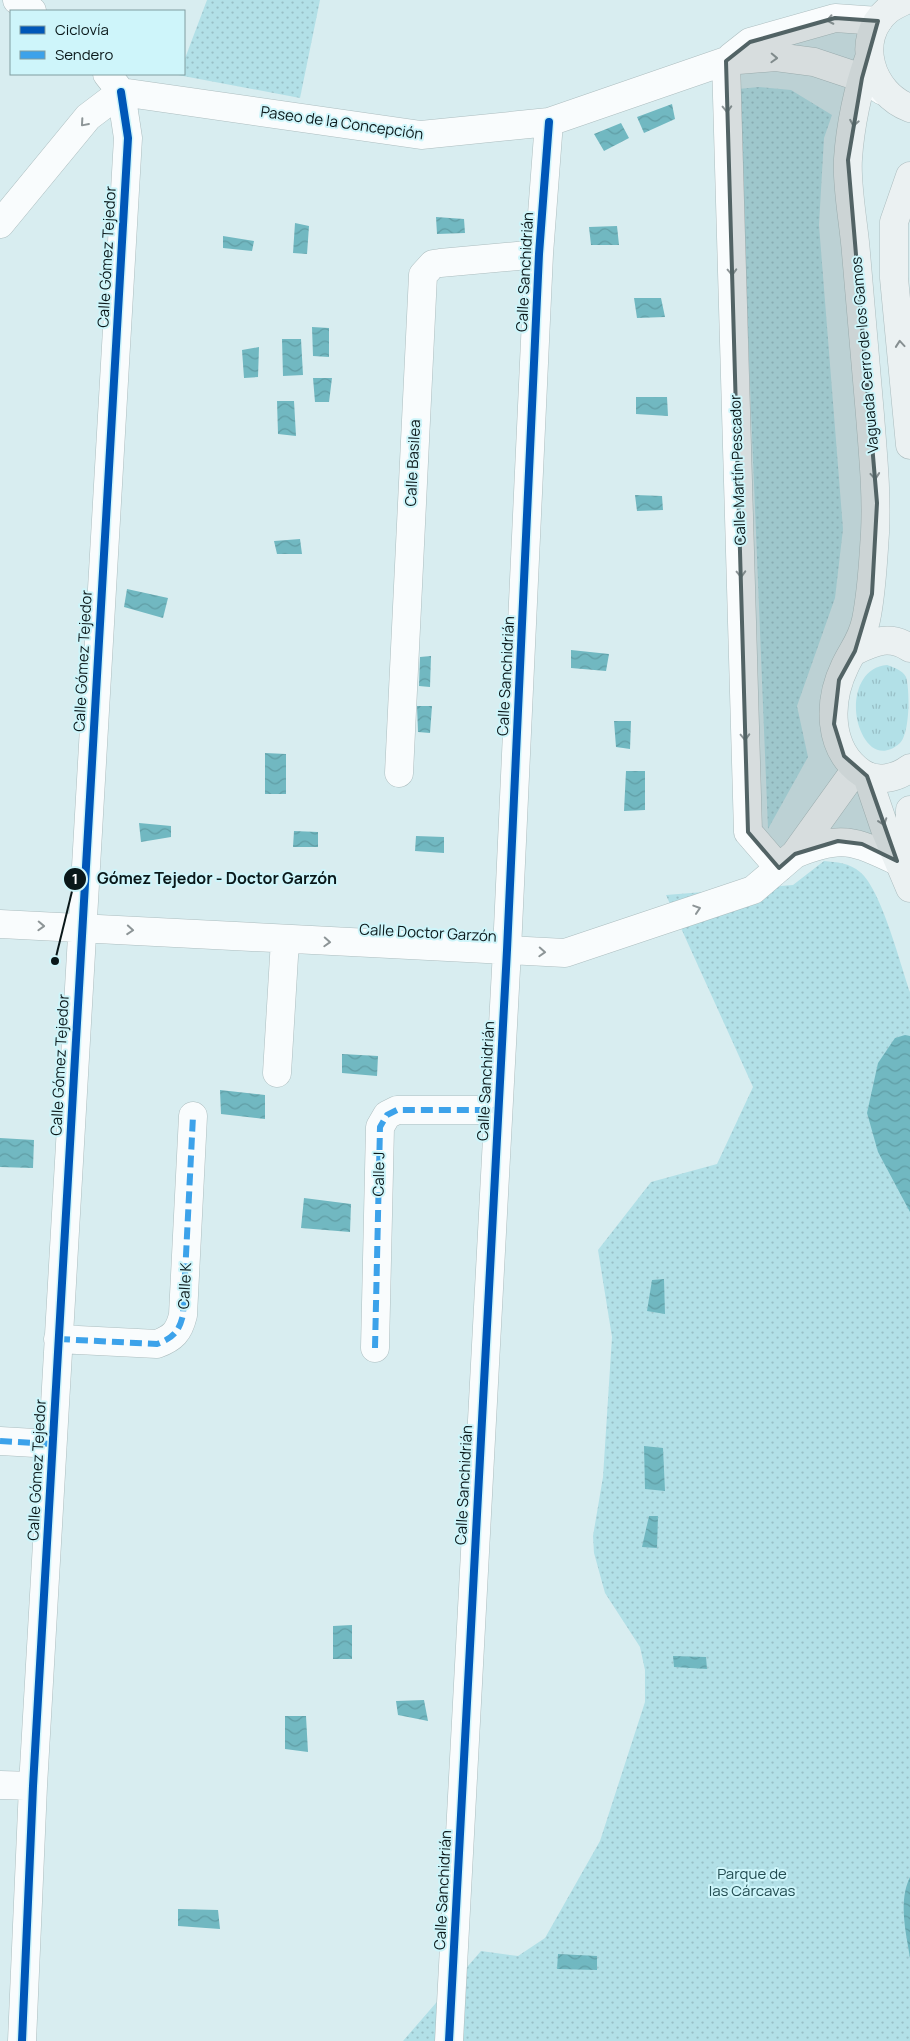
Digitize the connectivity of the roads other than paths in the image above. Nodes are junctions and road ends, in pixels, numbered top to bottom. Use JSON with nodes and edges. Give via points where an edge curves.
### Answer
{"nodes":[{"id":1,"x":17,"y":0,"type":"edge"},
{"id":2,"x":892,"y":8,"type":"edge"},
{"id":3,"x":31,"y":10,"type":"edge"},
{"id":4,"x":726,"y":61,"type":"junction"},
{"id":5,"x":871,"y":76,"type":"junction"},
{"id":6,"x":114,"y":83,"type":"edge"},
{"id":7,"x":910,"y":108,"type":"edge"},
{"id":8,"x":550,"y":122,"type":"junction"},
{"id":9,"x":910,"y":176,"type":"edge"},
{"id":10,"x":0,"y":224,"type":"edge"},
{"id":11,"x":539,"y":254,"type":"junction"},
{"id":12,"x":902,"y":278,"type":"edge"},
{"id":13,"x":910,"y":445,"type":"edge"},
{"id":14,"x":910,"y":648,"type":"edge"},
{"id":15,"x":855,"y":651,"type":"junction"},
{"id":16,"x":910,"y":768,"type":"edge"},
{"id":17,"x":399,"y":773,"type":"dead end"},
{"id":18,"x":861,"y":773,"type":"junction"},
{"id":19,"x":910,"y":810,"type":"edge"},
{"id":20,"x":787,"y":861,"type":"junction"},
{"id":21,"x":897,"y":861,"type":"junction"},
{"id":22,"x":910,"y":888,"type":"edge"},
{"id":23,"x":0,"y":924,"type":"edge"},
{"id":24,"x":81,"y":927,"type":"junction"},
{"id":25,"x":285,"y":940,"type":"junction"},
{"id":26,"x":507,"y":950,"type":"junction"},
{"id":27,"x":277,"y":1073,"type":"dead end"},
{"id":28,"x":498,"y":1110,"type":"junction"},
{"id":29,"x":193,"y":1116,"type":"dead end"},
{"id":30,"x":58,"y":1339,"type":"junction"},
{"id":31,"x":374,"y":1348,"type":"dead end"},
{"id":32,"x":0,"y":1441,"type":"edge"},
{"id":33,"x":52,"y":1444,"type":"junction"},
{"id":34,"x":0,"y":1784,"type":"edge"},
{"id":35,"x":32,"y":1786,"type":"junction"},
{"id":36,"x":22,"y":2041,"type":"edge"},
{"id":37,"x":449,"y":2041,"type":"edge"}],
"edges":[{"from":1,"to":3,"type":"street"},
{"from":2,"to":4,"type":"street","name":"Paseo de la Concepción","one_way":true,"via":[[835,18],[750,42]]},
{"from":2,"to":5,"type":"main road","name":"Vaguada Cerro de los Gamos","via":[[871,39]]},
{"from":4,"to":5,"type":"street","name":"Paseo de la Concepción","one_way":true,"via":[[776,57],[814,62]]},
{"from":4,"to":8,"type":"street","name":"Paseo de la Concepción"},
{"from":4,"to":20,"type":"street","name":"Calle Martín Pescador","one_way":true,"via":[[748,832]]},
{"from":5,"to":7,"type":"main road","via":[[899,104]]},
{"from":5,"to":15,"type":"main road","name":"Vaguada Cerro de los Gamos","one_way":true,"via":[[848,160],[877,503],[872,594],[866,623]]},
{"from":6,"to":8,"type":"street","name":"Paseo de la Concepción","via":[[421,135]]},
{"from":6,"to":10,"type":"street","one_way":true},
{"from":6,"to":24,"type":"street","name":"Calle Gómez Tejedor","via":[[128,138]]},
{"from":8,"to":11,"type":"street","name":"Calle Sanchidrián"},
{"from":9,"to":12,"type":"main road","via":[[894,222]]},
{"from":11,"to":17,"type":"street","name":"Calle Basilea","via":[[433,264],[423,275]]},
{"from":11,"to":26,"type":"street","name":"Calle Sanchidrián"},
{"from":13,"to":12,"type":"main road","one_way":true},
{"from":14,"to":15,"type":"main road","via":[[886,639]]},
{"from":15,"to":18,"type":"main road","name":"Vaguada Cerro de los Gamos","via":[[839,680],[834,709],[838,741],[844,756]]},
{"from":16,"to":18,"type":"main road","via":[[890,778]]},
{"from":18,"to":20,"type":"street","name":"Calle Doctor Garzón"},
{"from":18,"to":21,"type":"main road","name":"Vaguada Cerro de los Gamos","one_way":true},
{"from":19,"to":22,"type":"main road","name":"Vaguada Cerro de los Gamos"},
{"from":20,"to":21,"type":"street","name":"Calle Doctor Garzón","via":[[821,843],[848,841],[862,844]]},
{"from":26,"to":20,"type":"street","name":"Calle Doctor Garzón","one_way":true,"via":[[565,953],[753,890]]},
{"from":21,"to":22,"type":"main road","name":"Vaguada Cerro de los Gamos"},
{"from":23,"to":24,"type":"street","name":"Calle Doctor Garzón","one_way":true},
{"from":24,"to":25,"type":"street","name":"Calle Doctor Garzón","one_way":true},
{"from":24,"to":30,"type":"street","name":"Calle Gómez Tejedor"},
{"from":25,"to":26,"type":"street","name":"Calle Doctor Garzón","one_way":true},
{"from":25,"to":27,"type":"street"},
{"from":26,"to":28,"type":"street","name":"Calle Sanchidrián"},
{"from":28,"to":31,"type":"street","name":"Calle J","via":[[397,1110],[387,1115],[380,1127]]},
{"from":28,"to":37,"type":"street","name":"Calle Sanchidrián"},
{"from":29,"to":30,"type":"street","name":"Calle K","via":[[184,1315],[179,1329],[170,1339],[156,1344]]},
{"from":30,"to":33,"type":"street","name":"Calle Gómez Tejedor"},
{"from":32,"to":33,"type":"street"},
{"from":33,"to":35,"type":"street","name":"Calle Gómez Tejedor"},
{"from":34,"to":35,"type":"street"},
{"from":35,"to":36,"type":"street","name":"Calle Gómez Tejedor"}]}
